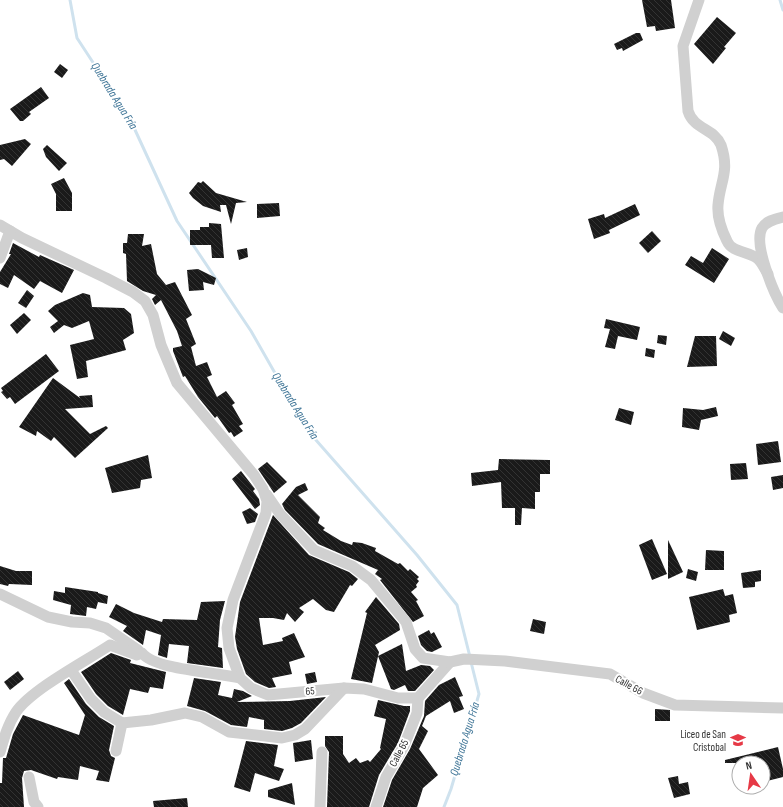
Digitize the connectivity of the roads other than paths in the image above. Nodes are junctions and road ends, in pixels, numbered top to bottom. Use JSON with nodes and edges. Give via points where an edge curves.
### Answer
{"nodes":[{"id":1,"x":699,"y":0,"type":"edge"},
{"id":2,"x":783,"y":217,"type":"edge"},
{"id":3,"x":0,"y":225,"type":"edge"},
{"id":4,"x":10,"y":231,"type":"junction"},
{"id":5,"x":0,"y":258,"type":"edge"},
{"id":6,"x":768,"y":274,"type":"junction"},
{"id":7,"x":783,"y":308,"type":"edge"},
{"id":8,"x":263,"y":489,"type":"junction"},
{"id":9,"x":0,"y":594,"type":"edge"},
{"id":10,"x":142,"y":653,"type":"junction"},
{"id":11,"x":450,"y":662,"type":"junction"},
{"id":12,"x":71,"y":670,"type":"junction"},
{"id":13,"x":240,"y":678,"type":"junction"},
{"id":14,"x":344,"y":688,"type":"junction"},
{"id":15,"x":418,"y":698,"type":"junction"},
{"id":16,"x":783,"y":708,"type":"edge"},
{"id":17,"x":122,"y":722,"type":"junction"},
{"id":18,"x":116,"y":751,"type":"dead end"},
{"id":19,"x":0,"y":752,"type":"edge"},
{"id":20,"x":322,"y":752,"type":"dead end"},
{"id":21,"x":29,"y":777,"type":"dead end"},
{"id":22,"x":38,"y":807,"type":"edge"},
{"id":23,"x":320,"y":807,"type":"edge"},
{"id":24,"x":376,"y":807,"type":"edge"}],
"edges":[{"from":1,"to":6,"type":"street","via":[[682,46],[690,120],[712,134],[720,145],[725,174],[718,207],[727,243],[745,254],[758,258]]},
{"from":2,"to":6,"type":"street","via":[[770,221],[762,227],[760,233],[760,247]]},
{"from":3,"to":4,"type":"street","name":"Calle 66"},
{"from":4,"to":5,"type":"street"},
{"from":4,"to":8,"type":"street","name":"Calle 66","via":[[133,292],[145,301],[153,315],[161,345],[177,383],[219,431]]},
{"from":6,"to":7,"type":"street"},
{"from":8,"to":11,"type":"street","name":"Calle 66","via":[[280,514],[314,550],[347,563],[371,580],[406,622],[415,649],[423,658]]},
{"from":8,"to":13,"type":"street","via":[[267,501],[266,513],[234,600],[227,628],[229,648]]},
{"from":9,"to":10,"type":"street","via":[[48,617],[106,628]]},
{"from":10,"to":12,"type":"street","via":[[137,655],[110,645]]},
{"from":10,"to":13,"type":"street","via":[[146,659],[162,665]]},
{"from":11,"to":15,"type":"street"},
{"from":11,"to":16,"type":"street","name":"Calle 66","via":[[464,659],[505,661],[610,674],[643,693],[675,705]]},
{"from":12,"to":17,"type":"street","via":[[104,712]]},
{"from":12,"to":19,"type":"street","via":[[30,698],[17,711],[6,729]]},
{"from":13,"to":14,"type":"street","name":"65","via":[[252,688],[268,695]]},
{"from":14,"to":15,"type":"street","name":"65","via":[[364,689],[398,698]]},
{"from":14,"to":17,"type":"street","via":[[305,729],[282,738],[229,732],[202,717],[185,713],[151,720]]},
{"from":15,"to":24,"type":"street","name":"Calle 65","via":[[417,713],[404,746],[386,777]]},
{"from":17,"to":18,"type":"street"},
{"from":20,"to":23,"type":"street"},
{"from":21,"to":22,"type":"street","via":[[34,802]]}]}
